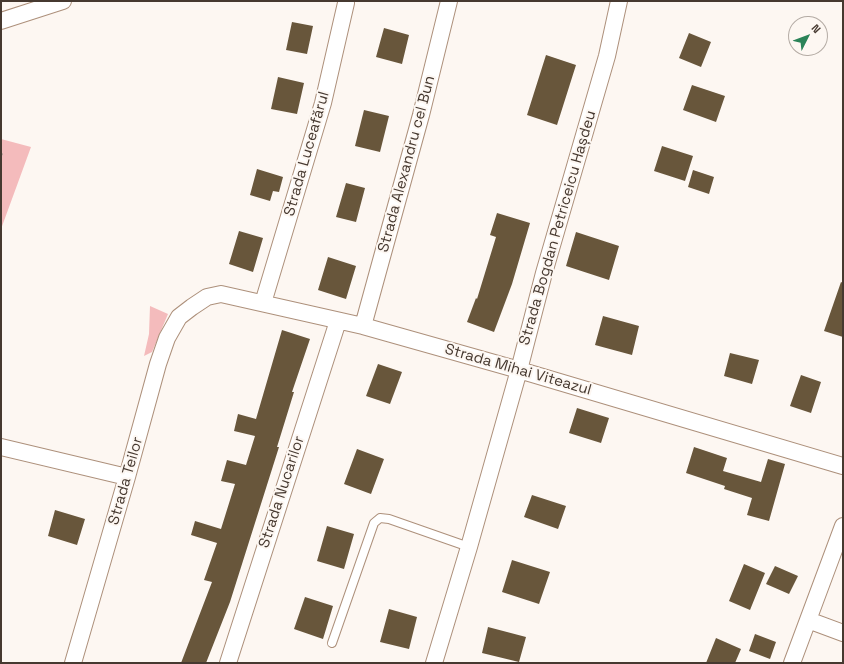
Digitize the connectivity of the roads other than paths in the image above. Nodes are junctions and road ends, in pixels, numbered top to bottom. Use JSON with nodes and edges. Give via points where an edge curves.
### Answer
{"nodes":[{"id":1,"x":63,"y":1,"type":"edge"},
{"id":2,"x":449,"y":1,"type":"edge"},
{"id":3,"x":619,"y":1,"type":"edge"},
{"id":4,"x":346,"y":3,"type":"dead end"},
{"id":5,"x":1,"y":21,"type":"edge"},
{"id":6,"x":263,"y":303,"type":"junction"},
{"id":7,"x":192,"y":307,"type":"joint"},
{"id":8,"x":338,"y":321,"type":"junction"},
{"id":9,"x":363,"y":326,"type":"junction"},
{"id":10,"x":519,"y":370,"type":"junction"},
{"id":11,"x":1,"y":447,"type":"edge"},
{"id":12,"x":843,"y":466,"type":"edge"},
{"id":13,"x":127,"y":477,"type":"junction"},
{"id":14,"x":843,"y":526,"type":"edge"},
{"id":15,"x":469,"y":547,"type":"junction"},
{"id":16,"x":808,"y":620,"type":"junction"},
{"id":17,"x":843,"y":633,"type":"edge"},
{"id":18,"x":332,"y":643,"type":"dead end"},
{"id":19,"x":73,"y":663,"type":"edge"},
{"id":20,"x":228,"y":663,"type":"edge"},
{"id":21,"x":434,"y":663,"type":"edge"},
{"id":22,"x":792,"y":663,"type":"edge"}],
"edges":[{"from":1,"to":5,"type":"street"},
{"from":2,"to":9,"type":"street","name":"Strada Alexandru cel Bun","via":[[421,115]]},
{"from":3,"to":10,"type":"street","name":"Strada Bogdan Petriceicu Hașdeu","via":[[607,56],[544,273]]},
{"from":4,"to":6,"type":"street","name":"Strada Luceafărul","via":[[323,103]]},
{"from":6,"to":7,"type":"street","name":"Strada Mihai Viteazul","via":[[221,294],[207,297]]},
{"from":6,"to":8,"type":"street","name":"Strada Mihai Viteazul"},
{"from":7,"to":13,"type":"street","name":"Strada Teilor","via":[[179,317],[167,338]]},
{"from":8,"to":9,"type":"street","name":"Strada Mihai Viteazul"},
{"from":8,"to":20,"type":"street","name":"Strada Nucarilor"},
{"from":9,"to":10,"type":"street","name":"Strada Mihai Viteazul"},
{"from":10,"to":12,"type":"street","name":"Strada Mihai Viteazul"},
{"from":10,"to":15,"type":"street","name":"Strada Bogdan Petriceicu Hașdeu"},
{"from":11,"to":13,"type":"street"},
{"from":13,"to":19,"type":"street","name":"Strada Teilor"},
{"from":14,"to":16,"type":"street"},
{"from":15,"to":18,"type":"lane","via":[[380,518],[374,523]]},
{"from":15,"to":21,"type":"street","name":"Strada Bogdan Petriceicu Hașdeu"},
{"from":16,"to":17,"type":"street"},
{"from":16,"to":22,"type":"street"}]}
